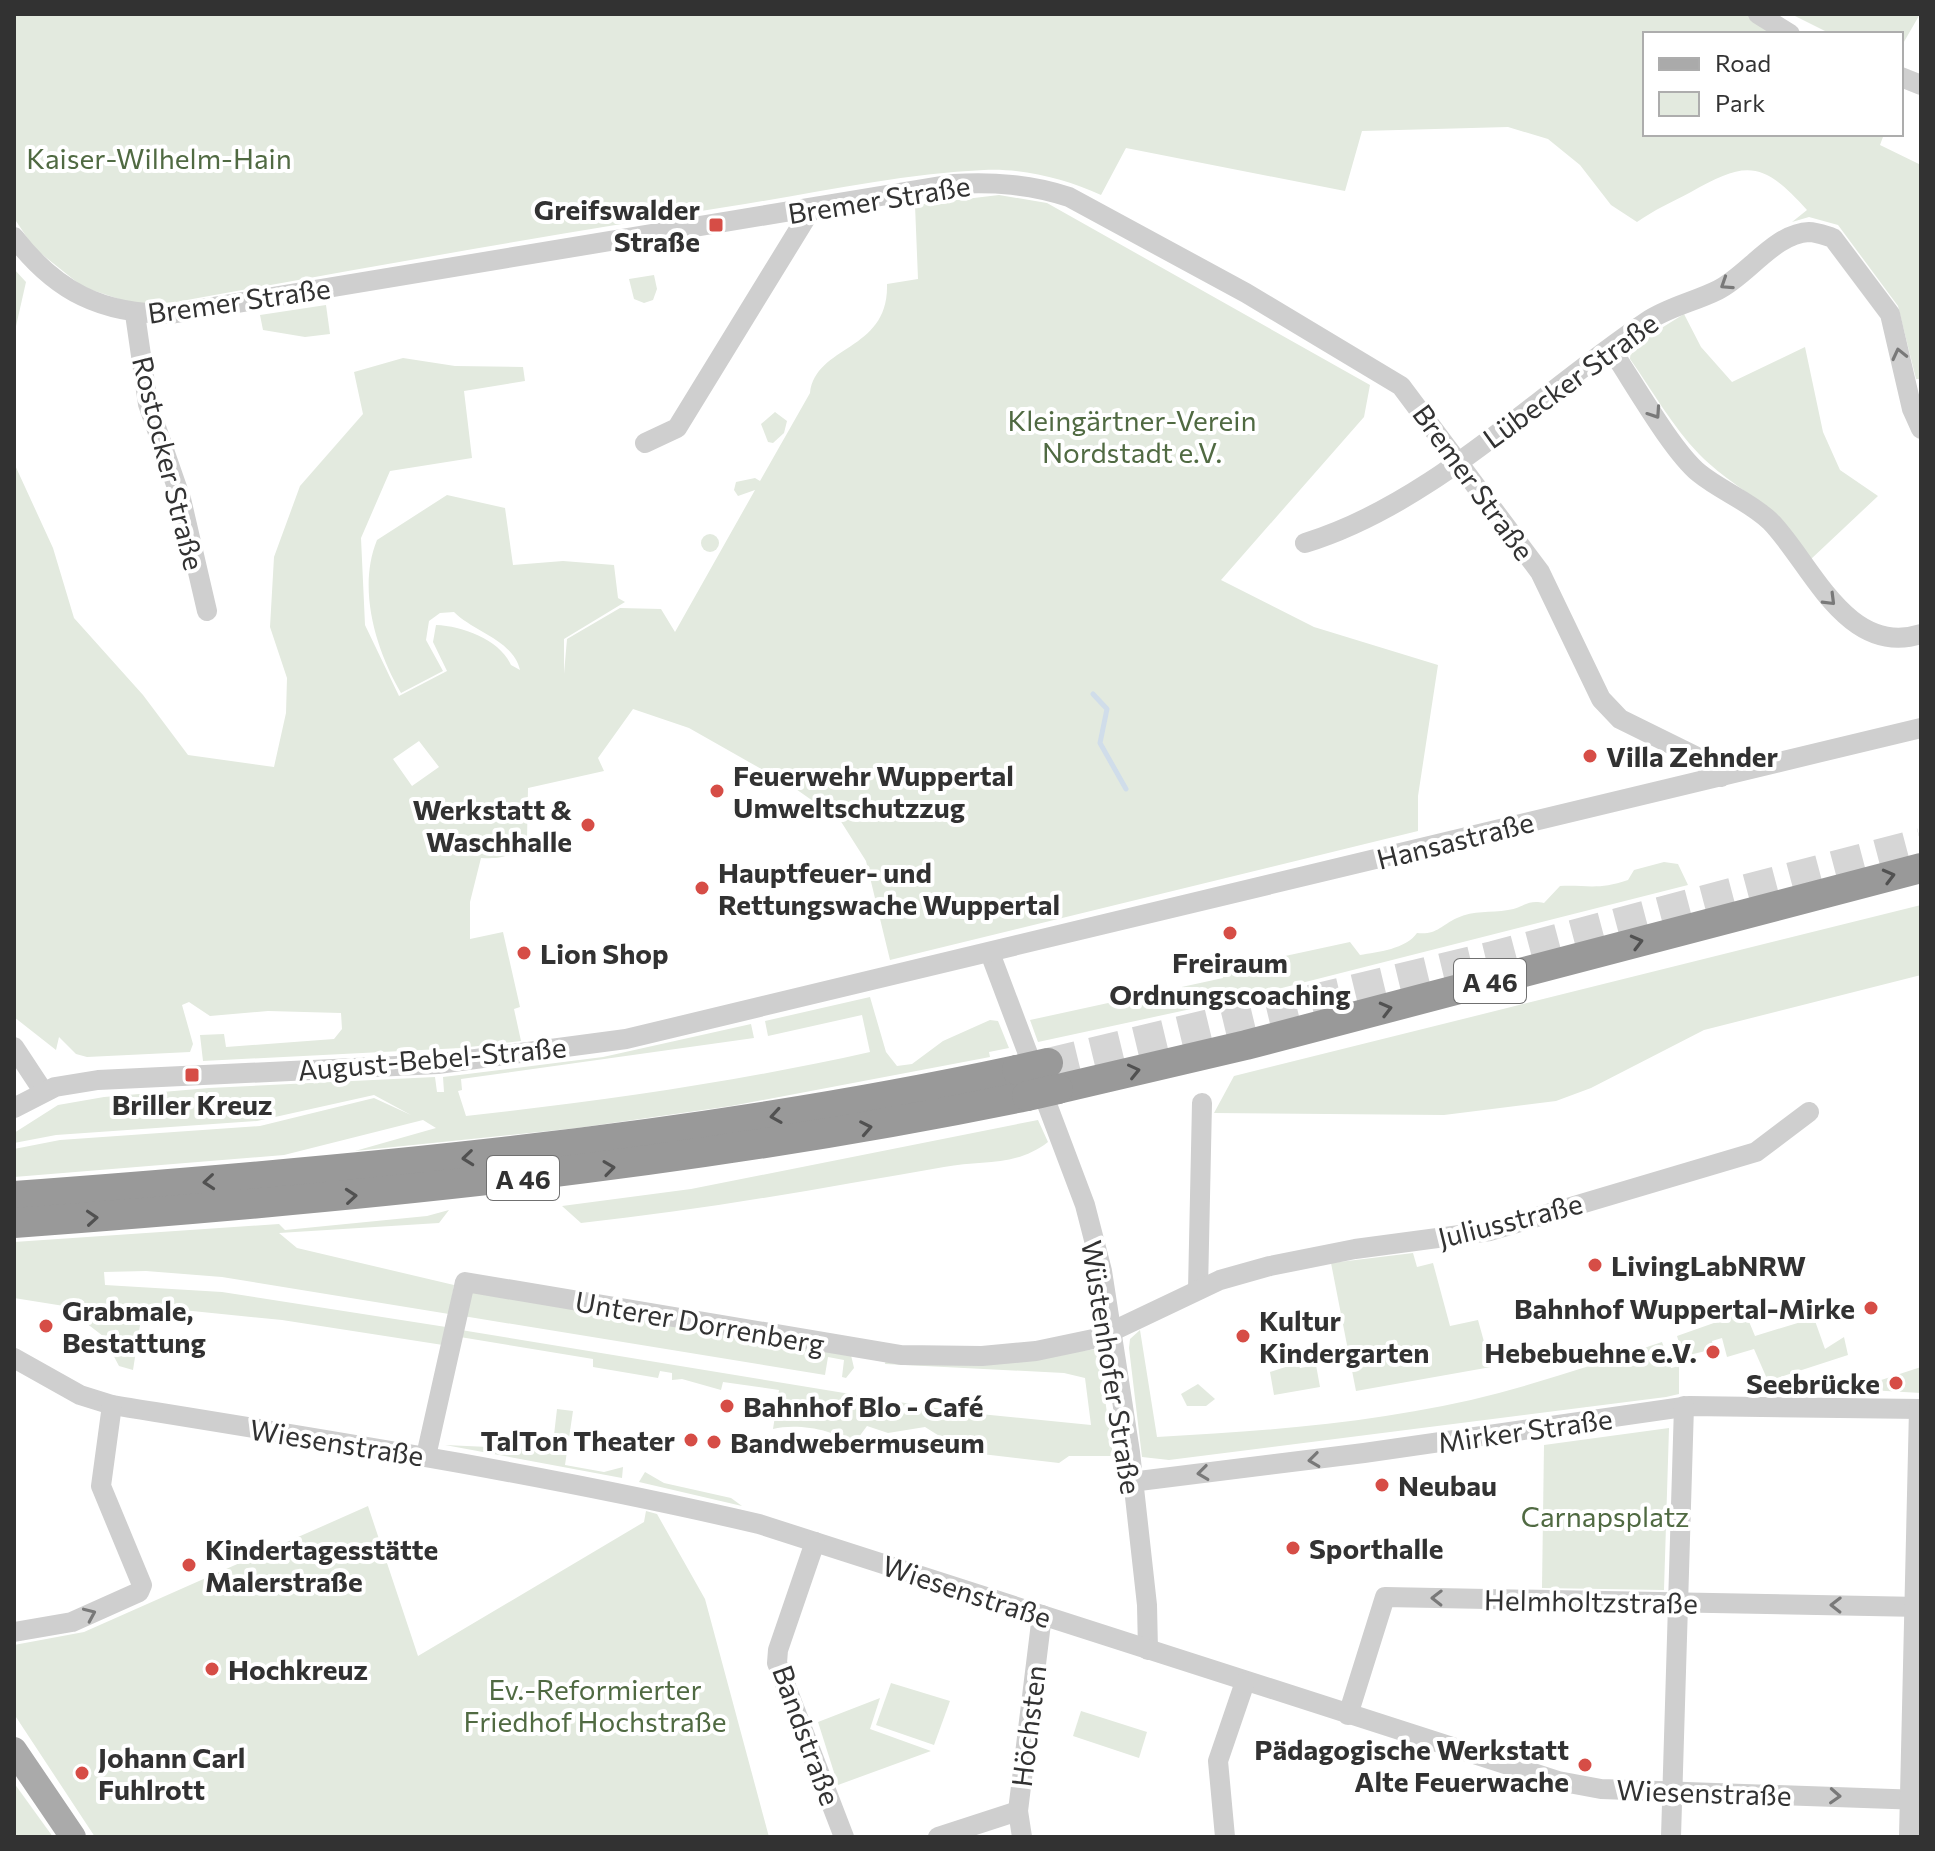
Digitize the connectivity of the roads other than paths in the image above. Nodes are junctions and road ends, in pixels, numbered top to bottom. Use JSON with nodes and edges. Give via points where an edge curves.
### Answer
{"nodes":[{"id":1,"x":1758,"y":14,"type":"edge"},
{"id":2,"x":1787,"y":32,"type":"edge"},
{"id":3,"x":812,"y":208,"type":"junction"},
{"id":4,"x":14,"y":237,"type":"edge"},
{"id":5,"x":135,"y":314,"type":"junction"},
{"id":6,"x":1611,"y":349,"type":"junction"},
{"id":7,"x":1921,"y":429,"type":"edge"},
{"id":8,"x":645,"y":443,"type":"dead end"},
{"id":9,"x":1458,"y":461,"type":"junction"},
{"id":10,"x":1305,"y":543,"type":"dead end"},
{"id":11,"x":207,"y":611,"type":"dead end"},
{"id":12,"x":1921,"y":634,"type":"edge"},
{"id":13,"x":1921,"y":728,"type":"edge"},
{"id":14,"x":1721,"y":777,"type":"junction"},
{"id":15,"x":1921,"y":868,"type":"edge"},
{"id":16,"x":990,"y":953,"type":"junction"},
{"id":17,"x":14,"y":1047,"type":"edge"},
{"id":18,"x":1022,"y":1083,"type":"junction"},
{"id":19,"x":43,"y":1091,"type":"junction"},
{"id":20,"x":1202,"y":1103,"type":"dead end"},
{"id":21,"x":14,"y":1108,"type":"edge"},
{"id":22,"x":1809,"y":1112,"type":"dead end"},
{"id":23,"x":14,"y":1196,"type":"edge"},
{"id":24,"x":14,"y":1223,"type":"edge"},
{"id":25,"x":1198,"y":1290,"type":"junction"},
{"id":26,"x":1111,"y":1330,"type":"junction"},
{"id":27,"x":14,"y":1358,"type":"edge"},
{"id":28,"x":112,"y":1405,"type":"junction"},
{"id":29,"x":1684,"y":1406,"type":"junction"},
{"id":30,"x":1920,"y":1409,"type":"edge"},
{"id":31,"x":426,"y":1456,"type":"junction"},
{"id":32,"x":1131,"y":1482,"type":"junction"},
{"id":33,"x":815,"y":1542,"type":"junction"},
{"id":34,"x":1678,"y":1603,"type":"junction"},
{"id":35,"x":1147,"y":1605,"type":"junction"},
{"id":36,"x":1918,"y":1607,"type":"edge"},
{"id":37,"x":1042,"y":1615,"type":"junction"},
{"id":38,"x":14,"y":1632,"type":"edge"},
{"id":39,"x":1126,"y":1643,"type":"junction"},
{"id":40,"x":1148,"y":1650,"type":"junction"},
{"id":41,"x":1245,"y":1682,"type":"junction"},
{"id":42,"x":1348,"y":1715,"type":"junction"},
{"id":43,"x":14,"y":1750,"type":"edge"},
{"id":44,"x":1672,"y":1791,"type":"junction"},
{"id":45,"x":1916,"y":1800,"type":"edge"},
{"id":46,"x":1018,"y":1811,"type":"junction"},
{"id":47,"x":73,"y":1837,"type":"edge"},
{"id":48,"x":844,"y":1837,"type":"edge"},
{"id":49,"x":938,"y":1837,"type":"edge"},
{"id":50,"x":1022,"y":1837,"type":"edge"},
{"id":51,"x":1225,"y":1837,"type":"edge"},
{"id":52,"x":1671,"y":1837,"type":"edge"},
{"id":53,"x":1909,"y":1837,"type":"edge"}],
"edges":[{"from":1,"to":2,"type":"street"},
{"from":3,"to":5,"type":"street","name":"Bremer Straße","via":[[171,314]]},
{"from":3,"to":8,"type":"street","via":[[677,428]]},
{"from":3,"to":9,"type":"street","name":"Bremer Straße","via":[[953,184],[996,182],[1069,197],[1390,377],[1411,396]]},
{"from":4,"to":5,"type":"street","name":"Bremer Straße","via":[[31,259],[80,297]]},
{"from":5,"to":11,"type":"street","name":"Rostocker Straße","via":[[148,404],[181,499]]},
{"from":7,"to":6,"type":"street","name":"Lübecker Straße","one_way":true,"via":[[1890,314],[1833,238],[1809,232],[1786,240],[1719,290],[1664,311]]},
{"from":6,"to":9,"type":"street","name":"Lübecker Straße"},
{"from":6,"to":12,"type":"street","one_way":true,"via":[[1688,462],[1768,520],[1838,609],[1880,632],[1898,637]]},
{"from":9,"to":10,"type":"street","name":"Lübecker Straße","via":[[1389,506]]},
{"from":9,"to":14,"type":"street","name":"Bremer Straße","via":[[1540,572],[1601,699],[1620,719],[1695,756]]},
{"from":13,"to":14,"type":"street","name":"Hansastraße"},
{"from":14,"to":16,"type":"street","name":"Hansastraße"},
{"from":18,"to":15,"type":"highway","number":"A 46","one_way":true,"bridge":true,"via":[[1317,1026]]},
{"from":16,"to":19,"type":"street","name":"August-Bebel-Straße","via":[[626,1039],[557,1050],[438,1064],[98,1080]]},
{"from":16,"to":26,"type":"street","name":"Wüstenhofer Straße","via":[[1085,1205]]},
{"from":17,"to":19,"type":"street"},
{"from":18,"to":23,"type":"highway","number":"A 46","one_way":true,"via":[[596,1142],[354,1169]]},
{"from":24,"to":18,"type":"highway","number":"A 46","one_way":true,"via":[[348,1197],[599,1169],[823,1136]]},
{"from":19,"to":21,"type":"street","name":"August-Bebel-Straße"},
{"from":20,"to":25,"type":"street"},
{"from":22,"to":25,"type":"street","name":"Juliusstraße","via":[[1756,1152],[1490,1231],[1320,1255]]},
{"from":25,"to":26,"type":"street","name":"Juliusstraße"},
{"from":26,"to":31,"type":"street","name":"Unterer Dorrenberg","via":[[1074,1345],[1036,1351],[901,1355],[470,1281],[459,1295]]},
{"from":26,"to":32,"type":"street","name":"Wüstenhofer Straße"},
{"from":27,"to":28,"type":"street","name":"Wiesenstraße","via":[[80,1395]]},
{"from":28,"to":31,"type":"street","name":"Wiesenstraße"},
{"from":38,"to":28,"type":"street","one_way":true,"via":[[72,1622],[139,1592],[142,1585],[101,1486]]},
{"from":29,"to":30,"type":"street","name":"Mirker Straße"},
{"from":29,"to":32,"type":"street","name":"Mirker Straße","one_way":true},
{"from":29,"to":34,"type":"street"},
{"from":30,"to":36,"type":"street"},
{"from":31,"to":33,"type":"street","name":"Wiesenstraße","via":[[628,1494]]},
{"from":32,"to":35,"type":"street","name":"Wüstenhofer Straße"},
{"from":33,"to":37,"type":"street","name":"Wiesenstraße"},
{"from":33,"to":48,"type":"street","name":"Bandstraße","via":[[777,1663]]},
{"from":36,"to":34,"type":"street","name":"Helmholtzstraße","one_way":true},
{"from":34,"to":42,"type":"street","name":"Helmholtzstraße","one_way":true,"via":[[1385,1597]]},
{"from":34,"to":44,"type":"street"},
{"from":35,"to":39,"type":"street"},
{"from":35,"to":40,"type":"street","name":"Wüstenhofer Straße"},
{"from":36,"to":45,"type":"street"},
{"from":37,"to":39,"type":"street","name":"Wiesenstraße"},
{"from":37,"to":46,"type":"street","name":"Höchsten"},
{"from":39,"to":40,"type":"street","name":"Wiesenstraße"},
{"from":40,"to":41,"type":"street","name":"Wiesenstraße"},
{"from":41,"to":42,"type":"street","name":"Wiesenstraße"},
{"from":41,"to":51,"type":"street","via":[[1218,1761]]},
{"from":42,"to":44,"type":"street","name":"Wiesenstraße","via":[[1558,1781],[1601,1789]]},
{"from":43,"to":47,"type":"main road"},
{"from":44,"to":45,"type":"street","name":"Wiesenstraße","one_way":true},
{"from":44,"to":52,"type":"street"},
{"from":45,"to":53,"type":"street"},
{"from":46,"to":49,"type":"street"},
{"from":46,"to":50,"type":"street","name":"Höchsten"}]}
